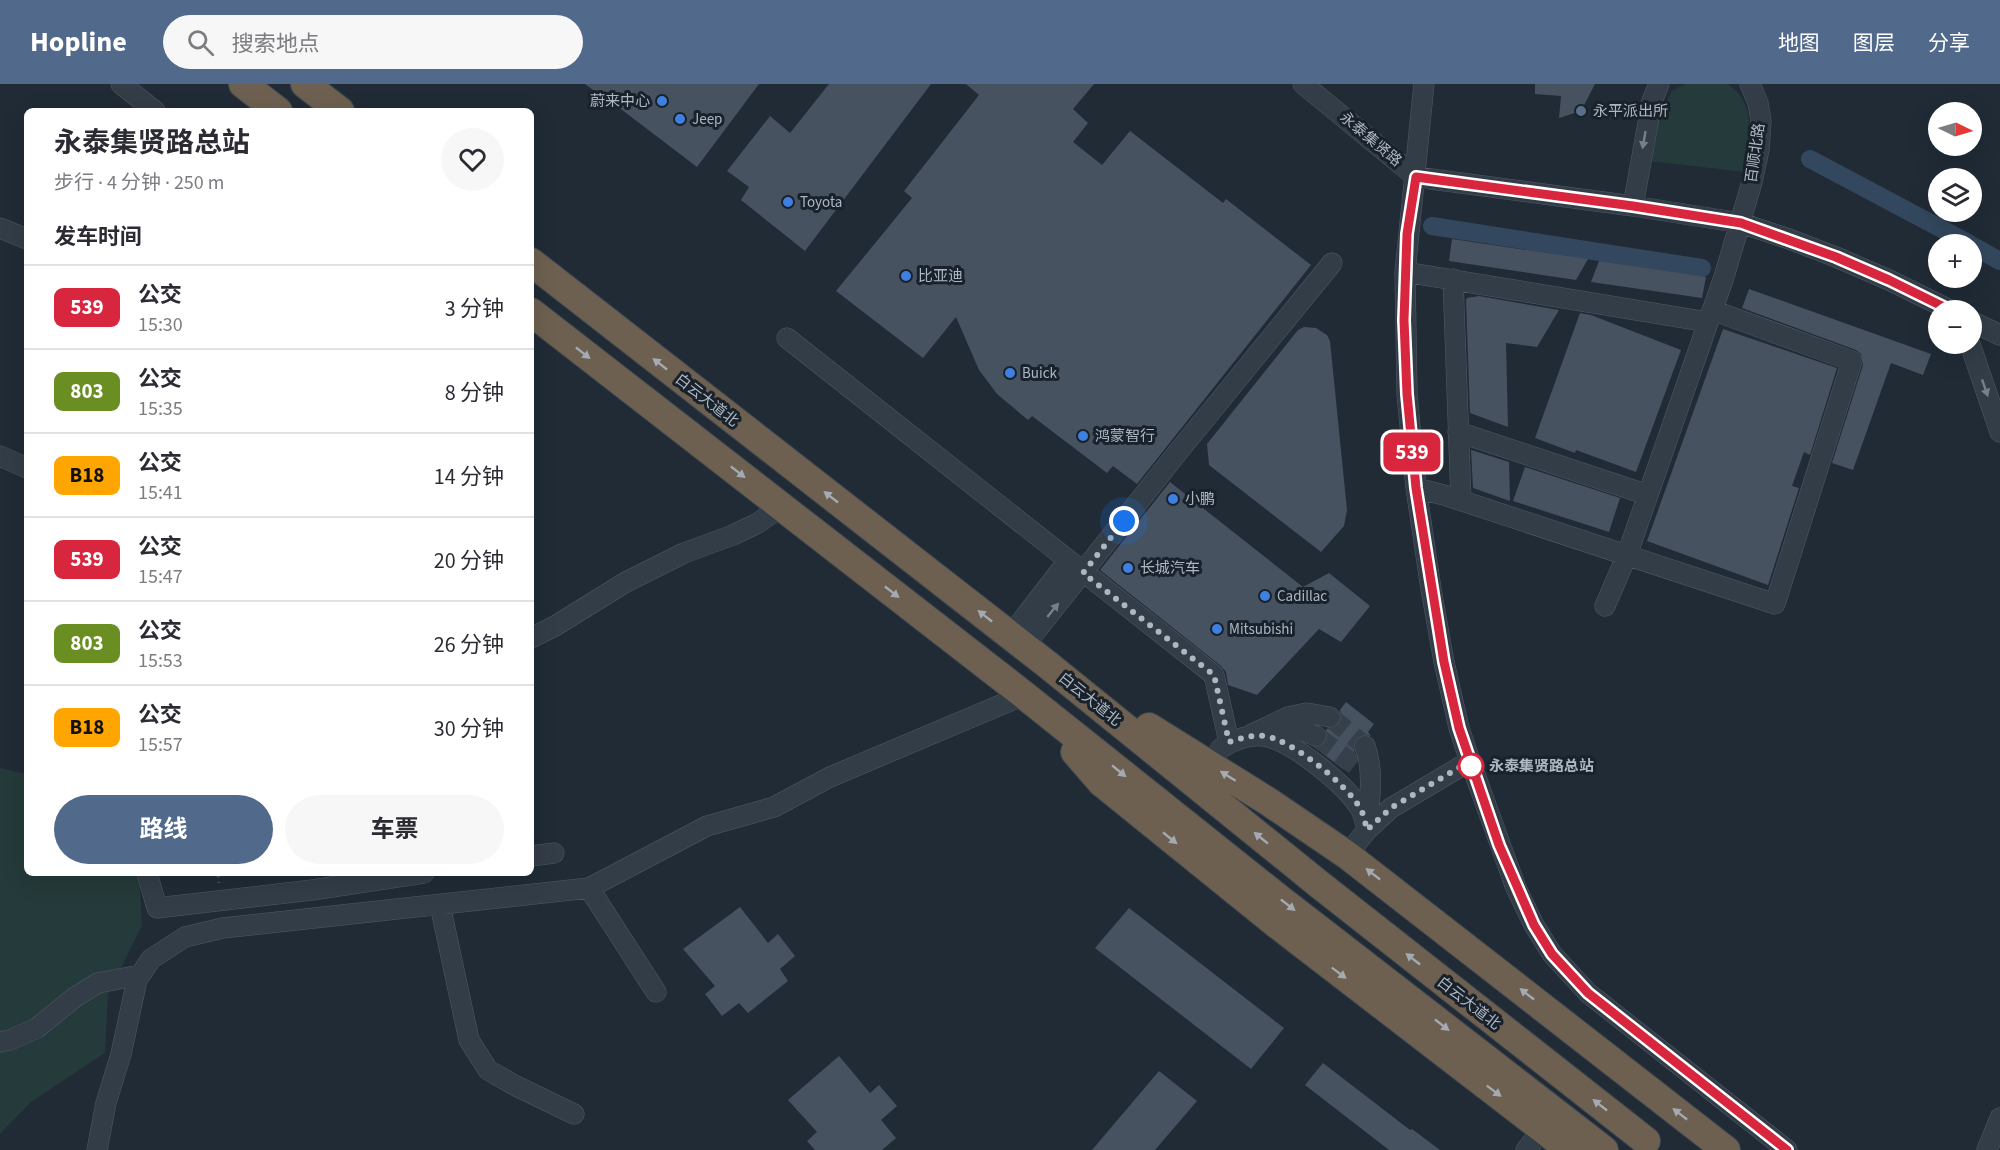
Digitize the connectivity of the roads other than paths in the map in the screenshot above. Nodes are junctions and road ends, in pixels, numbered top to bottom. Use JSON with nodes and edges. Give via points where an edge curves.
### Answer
{"nodes":[{"id":1,"x":121,"y":84,"type":"edge"},
{"id":2,"x":243,"y":84,"type":"edge"},
{"id":3,"x":305,"y":84,"type":"edge"},
{"id":4,"x":1304,"y":84,"type":"edge"},
{"id":5,"x":1424,"y":84,"type":"edge"},
{"id":6,"x":1659,"y":84,"type":"edge"},
{"id":7,"x":1750,"y":84,"type":"edge"},
{"id":8,"x":151,"y":108,"type":"edge"},
{"id":9,"x":274,"y":108,"type":"edge"},
{"id":10,"x":336,"y":108,"type":"edge"},
{"id":11,"x":1416,"y":177,"type":"junction"},
{"id":12,"x":1633,"y":206,"type":"junction"},
{"id":13,"x":1741,"y":223,"type":"junction"},
{"id":14,"x":0,"y":228,"type":"edge"},
{"id":15,"x":24,"y":238,"type":"edge"},
{"id":16,"x":1332,"y":263,"type":"dead end"},
{"id":17,"x":534,"y":264,"type":"edge"},
{"id":18,"x":1405,"y":272,"type":"junction"},
{"id":19,"x":1453,"y":279,"type":"junction"},
{"id":20,"x":1930,"y":300,"type":"edge"},
{"id":21,"x":1710,"y":316,"type":"junction"},
{"id":22,"x":534,"y":321,"type":"edge"},
{"id":23,"x":1982,"y":326,"type":"edge"},
{"id":24,"x":2000,"y":335,"type":"edge"},
{"id":25,"x":787,"y":338,"type":"dead end"},
{"id":26,"x":1973,"y":354,"type":"edge"},
{"id":27,"x":1458,"y":432,"type":"junction"},
{"id":28,"x":2000,"y":432,"type":"edge"},
{"id":29,"x":0,"y":456,"type":"edge"},
{"id":30,"x":24,"y":467,"type":"edge"},
{"id":31,"x":1416,"y":488,"type":"junction"},
{"id":32,"x":1648,"y":495,"type":"junction"},
{"id":33,"x":1461,"y":501,"type":"junction"},
{"id":34,"x":782,"y":506,"type":"junction"},
{"id":35,"x":1627,"y":555,"type":"junction"},
{"id":36,"x":1076,"y":567,"type":"junction"},
{"id":37,"x":1605,"y":606,"type":"dead end"},
{"id":38,"x":534,"y":636,"type":"edge"},
{"id":39,"x":1017,"y":641,"type":"junction"},
{"id":40,"x":1048,"y":665,"type":"junction"},
{"id":41,"x":1024,"y":695,"type":"junction"},
{"id":42,"x":1330,"y":717,"type":"tunnel mouth"},
{"id":43,"x":1316,"y":736,"type":"tunnel mouth"},
{"id":44,"x":1237,"y":741,"type":"junction"},
{"id":45,"x":1365,"y":746,"type":"tunnel mouth"},
{"id":46,"x":1470,"y":761,"type":"junction"},
{"id":47,"x":1355,"y":765,"type":"tunnel mouth"},
{"id":48,"x":1362,"y":810,"type":"junction"},
{"id":49,"x":1367,"y":830,"type":"junction"},
{"id":50,"x":554,"y":853,"type":"dead end"},
{"id":51,"x":1347,"y":855,"type":"junction"},
{"id":52,"x":534,"y":856,"type":"edge"},
{"id":53,"x":148,"y":876,"type":"edge"},
{"id":54,"x":386,"y":876,"type":"edge"},
{"id":55,"x":310,"y":882,"type":"edge"},
{"id":56,"x":589,"y":888,"type":"junction"},
{"id":57,"x":440,"y":904,"type":"junction"},
{"id":58,"x":140,"y":975,"type":"junction"},
{"id":59,"x":656,"y":992,"type":"dead end"},
{"id":60,"x":0,"y":1042,"type":"edge"},
{"id":61,"x":574,"y":1114,"type":"dead end"},
{"id":62,"x":2000,"y":1118,"type":"edge"},
{"id":63,"x":1535,"y":1139,"type":"edge"},
{"id":64,"x":1646,"y":1141,"type":"dead end"},
{"id":65,"x":97,"y":1150,"type":"edge"},
{"id":66,"x":1570,"y":1150,"type":"edge"},
{"id":67,"x":1604,"y":1150,"type":"edge"},
{"id":68,"x":1726,"y":1150,"type":"edge"},
{"id":69,"x":1787,"y":1150,"type":"edge"},
{"id":70,"x":1987,"y":1150,"type":"edge"}],
"edges":[{"from":1,"to":8,"type":"street"},
{"from":2,"to":9,"type":"highway"},
{"from":3,"to":10,"type":"highway"},
{"from":4,"to":11,"type":"street","name":"永泰集贤路"},
{"from":5,"to":11,"type":"street"},
{"from":6,"to":12,"type":"street","one_way":true,"via":[[1652,101]]},
{"from":7,"to":13,"type":"street","name":"百顺北路","via":[[1761,121],[1759,150]]},
{"from":11,"to":12,"type":"street"},
{"from":11,"to":18,"type":"street","name":"永泰集贤路"},
{"from":12,"to":13,"type":"street"},
{"from":13,"to":20,"type":"street","via":[[1836,257]]},
{"from":13,"to":21,"type":"street","name":"百顺北路"},
{"from":14,"to":15,"type":"street"},
{"from":16,"to":36,"type":"street","via":[[1178,452]]},
{"from":39,"to":17,"type":"highway","name":"白云大道北","one_way":true},
{"from":18,"to":19,"type":"street"},
{"from":18,"to":31,"type":"street","name":"永泰集贤路","via":[[1407,394]]},
{"from":19,"to":21,"type":"street"},
{"from":19,"to":27,"type":"street"},
{"from":21,"to":32,"type":"street","name":"百顺北路"},
{"from":21,"to":35,"type":"street","via":[[1852,361],[1775,604]]},
{"from":22,"to":34,"type":"highway","one_way":true},
{"from":23,"to":24,"type":"street"},
{"from":25,"to":36,"type":"street"},
{"from":26,"to":28,"type":"street","one_way":true},
{"from":27,"to":32,"type":"street"},
{"from":27,"to":33,"type":"street"},
{"from":29,"to":30,"type":"street"},
{"from":31,"to":33,"type":"street"},
{"from":31,"to":46,"type":"street","name":"永泰集贤路","via":[[1444,662]]},
{"from":32,"to":35,"type":"street","name":"百顺北路"},
{"from":33,"to":35,"type":"street"},
{"from":34,"to":38,"type":"street","via":[[750,527],[626,582]]},
{"from":34,"to":41,"type":"highway","one_way":true},
{"from":35,"to":37,"type":"street","name":"百顺北路"},
{"from":36,"to":39,"type":"street"},
{"from":36,"to":44,"type":"street","via":[[1214,675]]},
{"from":39,"to":40,"type":"highway","name":"白云大道北"},
{"from":51,"to":40,"type":"highway","one_way":true},
{"from":64,"to":40,"type":"highway","name":"白云大道北","one_way":true},
{"from":41,"to":56,"type":"street","via":[[831,777],[774,807],[707,826]]},
{"from":41,"to":63,"type":"highway","one_way":true,"via":[[1101,782]]},
{"from":41,"to":67,"type":"highway","one_way":true},
{"from":42,"to":44,"type":"street","via":[[1307,713],[1288,717]]},
{"from":43,"to":44,"type":"street","via":[[1285,724]]},
{"from":44,"to":48,"type":"street","via":[[1267,736],[1302,753]]},
{"from":45,"to":49,"type":"street","via":[[1370,800]]},
{"from":46,"to":49,"type":"street","via":[[1391,808]]},
{"from":46,"to":69,"type":"street","name":"永泰集贤路","via":[[1516,888],[1552,954],[1588,993]]},
{"from":47,"to":48,"type":"street"},
{"from":48,"to":49,"type":"street"},
{"from":49,"to":51,"type":"street"},
{"from":50,"to":52,"type":"street"},
{"from":68,"to":51,"type":"highway","one_way":true},
{"from":53,"to":55,"type":"street","via":[[157,908]]},
{"from":54,"to":55,"type":"street"},
{"from":56,"to":57,"type":"street"},
{"from":56,"to":59,"type":"street"},
{"from":57,"to":58,"type":"street","via":[[223,928],[185,937],[152,959]]},
{"from":57,"to":61,"type":"street","via":[[470,1040],[488,1070]]},
{"from":58,"to":60,"type":"street","via":[[98,983],[36,1028]]},
{"from":58,"to":65,"type":"street"},
{"from":62,"to":70,"type":"street"},
{"from":63,"to":66,"type":"highway"}]}
